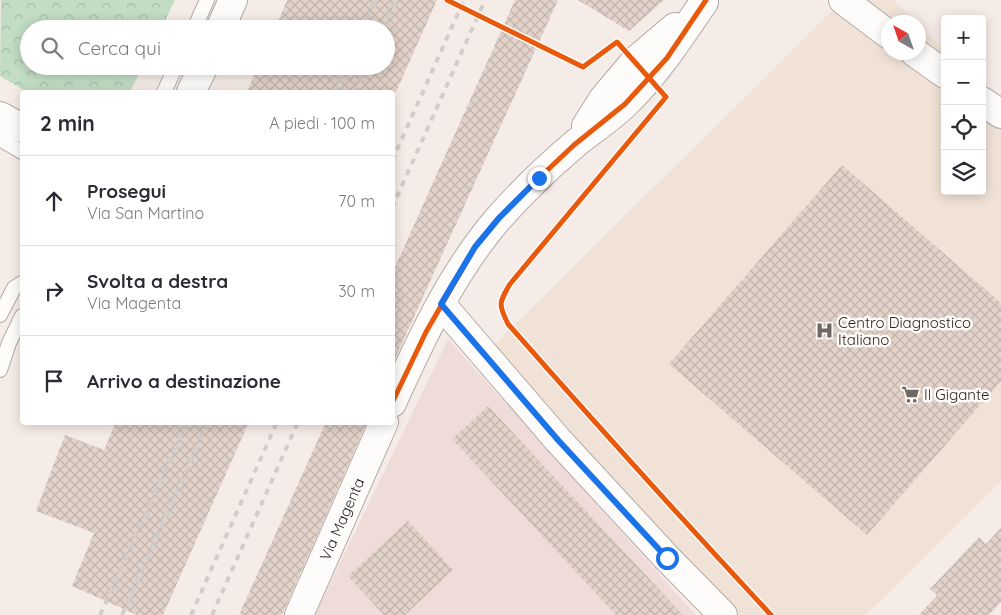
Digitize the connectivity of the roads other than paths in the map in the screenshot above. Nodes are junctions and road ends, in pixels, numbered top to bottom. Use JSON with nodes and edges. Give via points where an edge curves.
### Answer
{"nodes":[{"id":1,"x":207,"y":0,"type":"edge"},
{"id":2,"x":233,"y":0,"type":"edge"},
{"id":3,"x":843,"y":0,"type":"edge"},
{"id":4,"x":705,"y":1,"type":"edge"},
{"id":5,"x":198,"y":20,"type":"edge"},
{"id":6,"x":224,"y":20,"type":"edge"},
{"id":7,"x":881,"y":29,"type":"edge"},
{"id":8,"x":925,"y":60,"type":"edge"},
{"id":9,"x":941,"y":71,"type":"edge"},
{"id":10,"x":172,"y":75,"type":"edge"},
{"id":11,"x":200,"y":75,"type":"edge"},
{"id":12,"x":165,"y":90,"type":"edge"},
{"id":13,"x":192,"y":90,"type":"edge"},
{"id":14,"x":986,"y":104,"type":"edge"},
{"id":15,"x":1001,"y":114,"type":"edge"},
{"id":16,"x":0,"y":116,"type":"edge"},
{"id":17,"x":20,"y":127,"type":"edge"},
{"id":18,"x":0,"y":139,"type":"edge"},
{"id":19,"x":20,"y":151,"type":"edge"},
{"id":20,"x":20,"y":284,"type":"edge"},
{"id":21,"x":441,"y":304,"type":"junction"},
{"id":22,"x":0,"y":315,"type":"edge"},
{"id":23,"x":20,"y":320,"type":"edge"},
{"id":24,"x":0,"y":370,"type":"edge"},
{"id":25,"x":395,"y":397,"type":"edge"},
{"id":26,"x":383,"y":425,"type":"edge"},
{"id":27,"x":299,"y":615,"type":"edge"},
{"id":28,"x":723,"y":615,"type":"edge"}],
"edges":[{"from":1,"to":5,"type":"lane"},
{"from":2,"to":6,"type":"street"},
{"from":3,"to":7,"type":"street"},
{"from":4,"to":21,"type":"street","via":[[667,58],[625,104],[574,144],[499,218],[475,247]]},
{"from":8,"to":9,"type":"street"},
{"from":10,"to":12,"type":"lane"},
{"from":11,"to":13,"type":"street"},
{"from":14,"to":15,"type":"street"},
{"from":16,"to":17,"type":"street"},
{"from":18,"to":19,"type":"lane"},
{"from":20,"to":22,"type":"lane","via":[[14,288]]},
{"from":21,"to":25,"type":"street"},
{"from":21,"to":28,"type":"street","via":[[558,440]]},
{"from":23,"to":24,"type":"lane"},
{"from":26,"to":27,"type":"street","name":"Via Magenta"}]}
